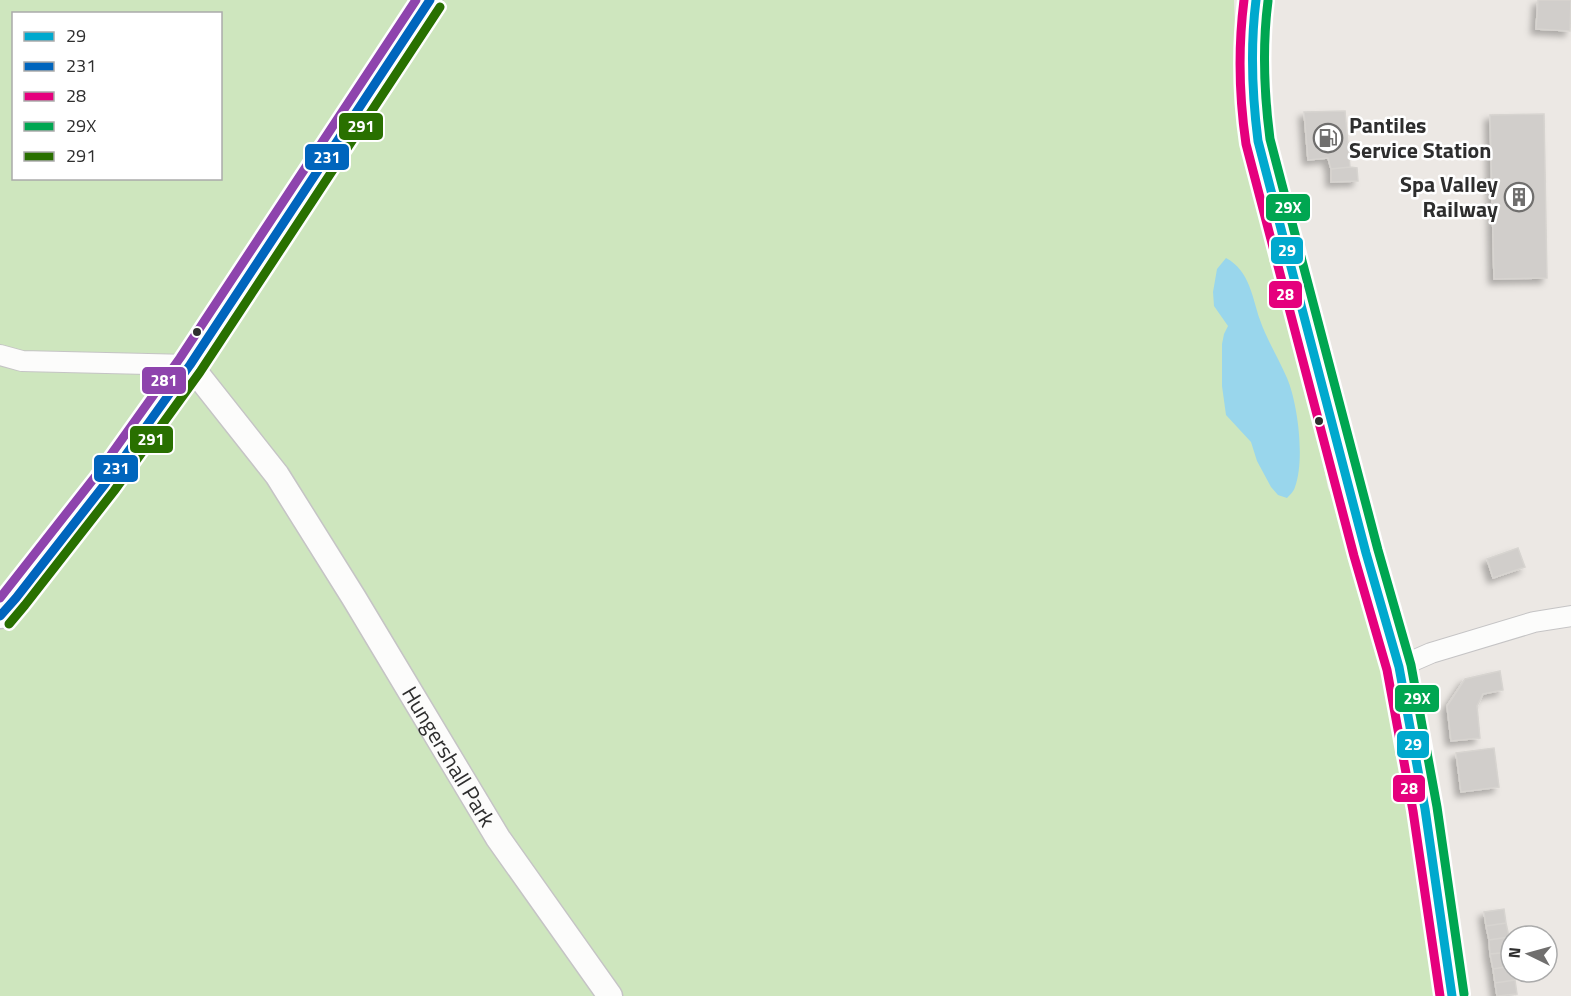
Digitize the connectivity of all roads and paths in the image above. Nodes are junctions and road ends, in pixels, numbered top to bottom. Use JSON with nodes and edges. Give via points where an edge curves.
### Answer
{"nodes":[{"id":1,"x":430,"y":0,"type":"edge"},
{"id":2,"x":1256,"y":0,"type":"edge"},
{"id":3,"x":0,"y":355,"type":"edge"},
{"id":4,"x":190,"y":365,"type":"junction"},
{"id":5,"x":0,"y":616,"type":"edge"},
{"id":6,"x":1571,"y":616,"type":"edge"},
{"id":7,"x":1400,"y":666,"type":"junction"},
{"id":8,"x":610,"y":996,"type":"edge"},
{"id":9,"x":1452,"y":996,"type":"edge"}],
"edges":[{"from":1,"to":4,"type":"street"},
{"from":2,"to":7,"type":"highway","via":[[1251,53],[1258,141],[1366,553]]},
{"from":3,"to":4,"type":"street","via":[[22,361]]},
{"from":4,"to":5,"type":"street","via":[[105,484]]},
{"from":4,"to":8,"type":"street","name":"Hungershall Park","via":[[278,475],[498,838]]},
{"from":6,"to":7,"type":"street","via":[[1534,622]]},
{"from":7,"to":9,"type":"highway"}]}
